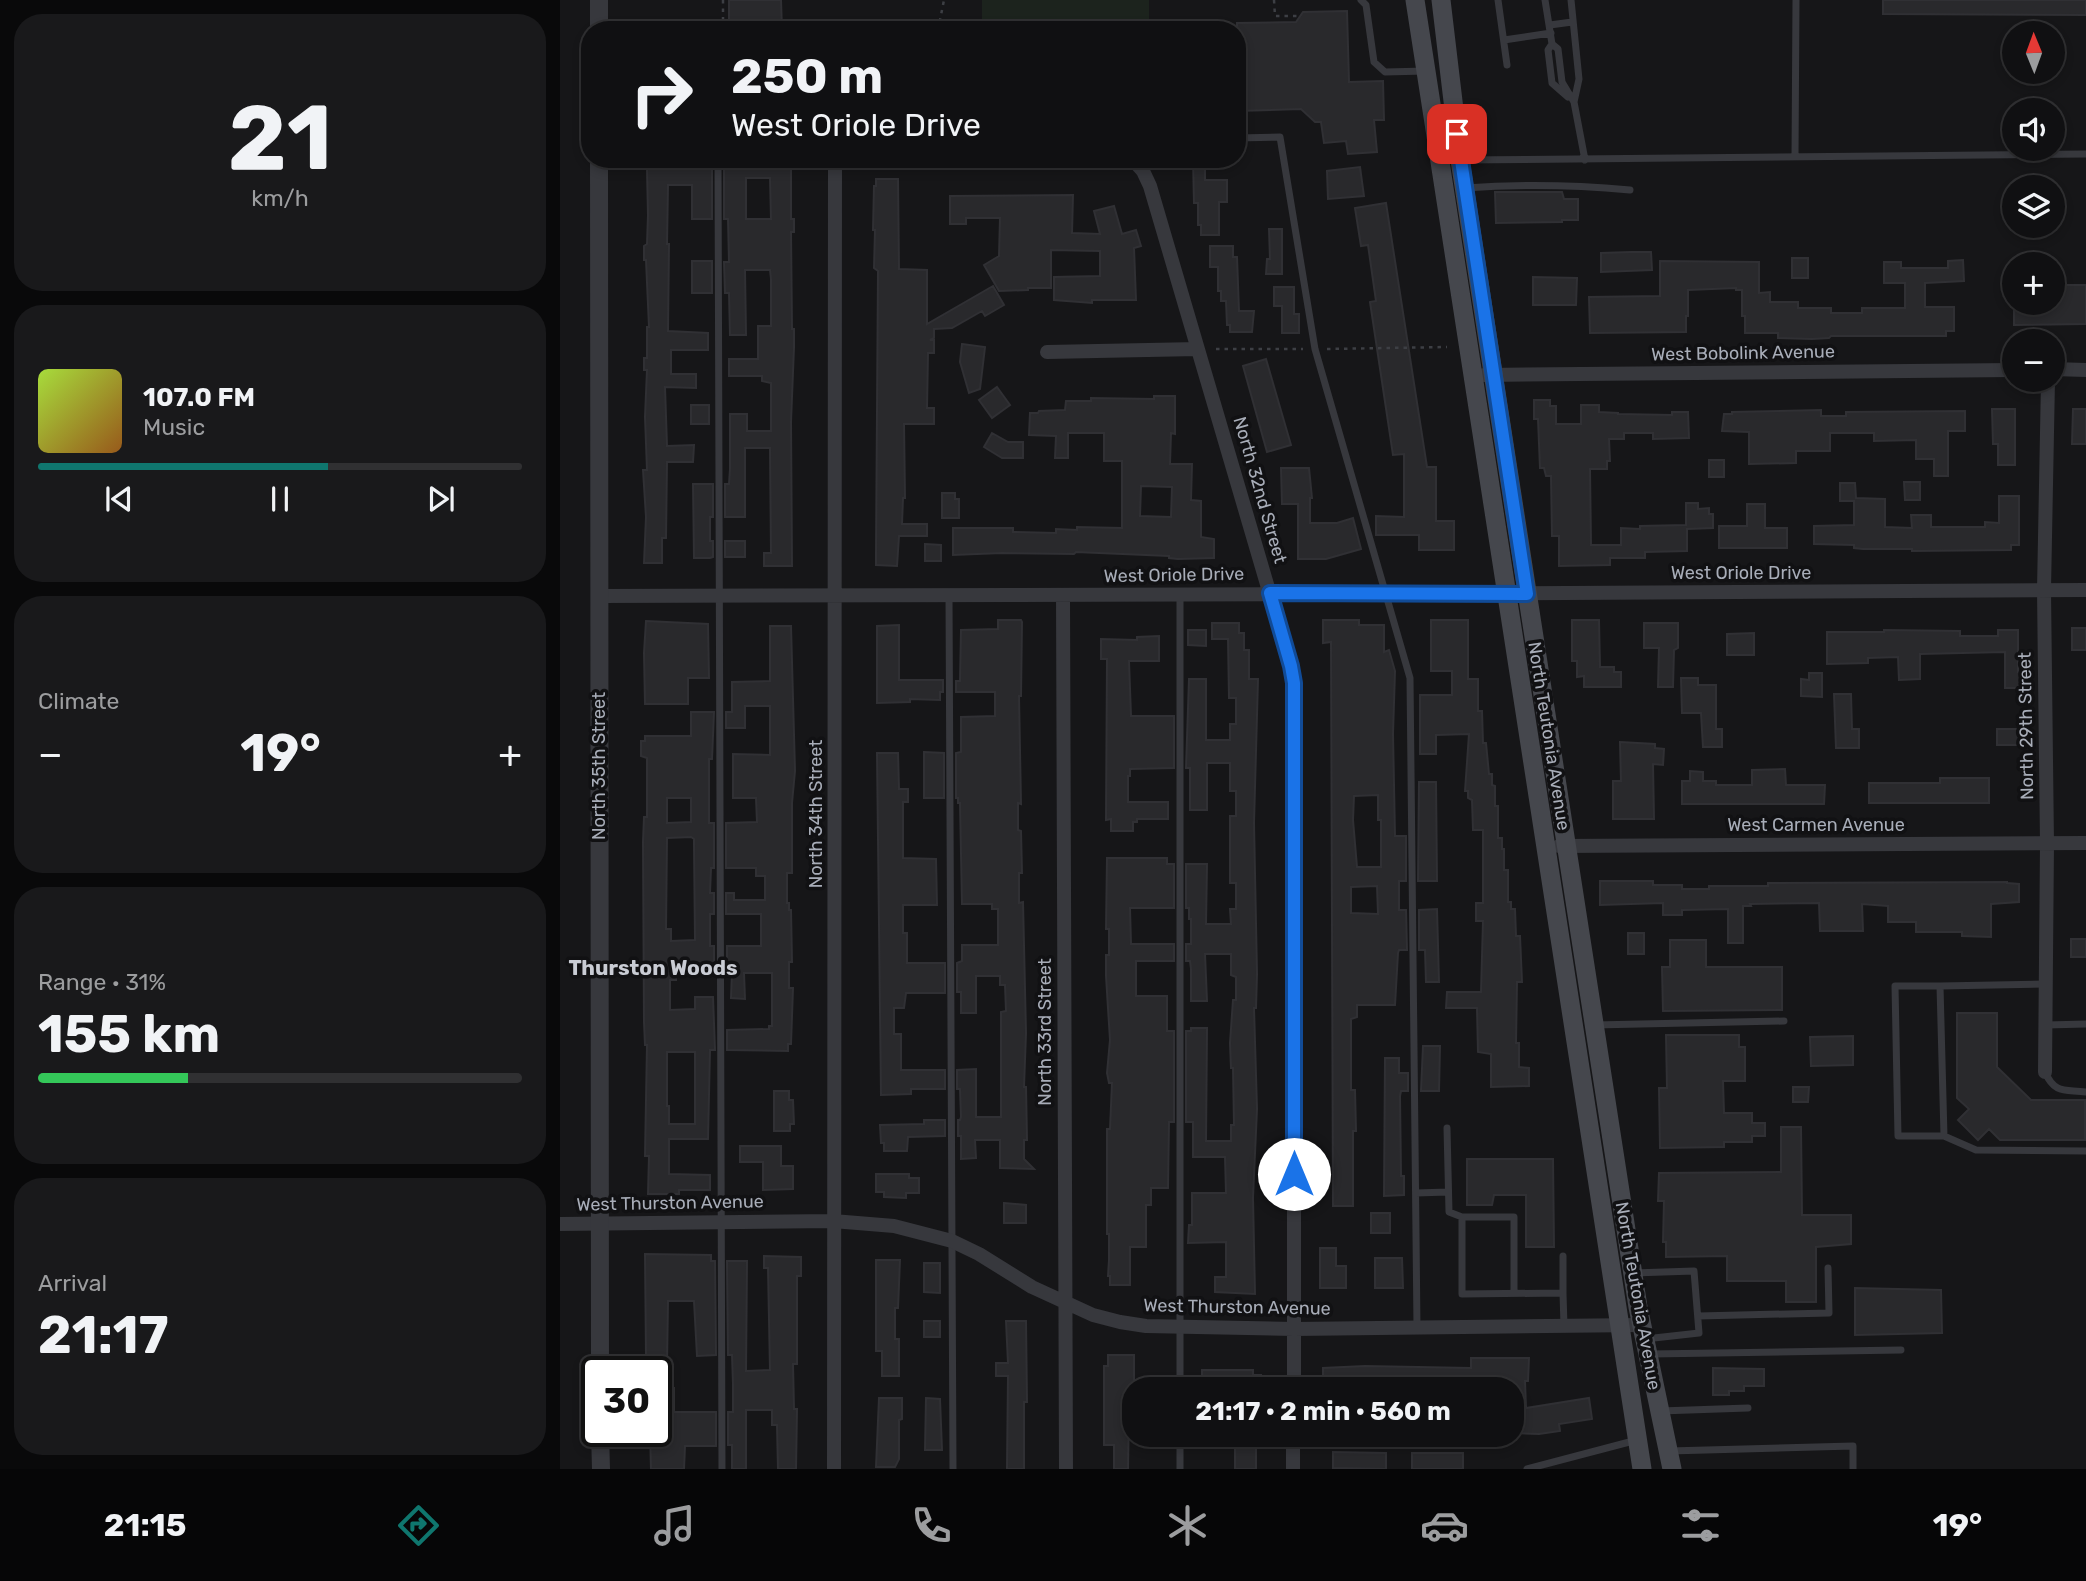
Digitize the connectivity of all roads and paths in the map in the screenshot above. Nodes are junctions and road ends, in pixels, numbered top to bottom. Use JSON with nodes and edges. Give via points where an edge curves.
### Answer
{"nodes":[{"id":1,"x":599,"y":0,"type":"edge"},
{"id":2,"x":723,"y":0,"type":"edge"},
{"id":3,"x":944,"y":0,"type":"edge"},
{"id":4,"x":1275,"y":0,"type":"edge"},
{"id":5,"x":1361,"y":0,"type":"edge"},
{"id":6,"x":1415,"y":0,"type":"edge"},
{"id":7,"x":1441,"y":0,"type":"edge"},
{"id":8,"x":1498,"y":0,"type":"edge"},
{"id":9,"x":1545,"y":0,"type":"edge"},
{"id":10,"x":1571,"y":0,"type":"edge"},
{"id":11,"x":1796,"y":0,"type":"edge"},
{"id":12,"x":1300,"y":16,"type":"dead end"},
{"id":13,"x":599,"y":21,"type":"edge"},
{"id":14,"x":723,"y":21,"type":"edge"},
{"id":15,"x":940,"y":21,"type":"edge"},
{"id":16,"x":1572,"y":22,"type":"junction"},
{"id":17,"x":1549,"y":24,"type":"junction"},
{"id":18,"x":1551,"y":33,"type":"junction"},
{"id":19,"x":1504,"y":40,"type":"junction"},
{"id":20,"x":1507,"y":65,"type":"dead end"},
{"id":21,"x":1426,"y":71,"type":"junction"},
{"id":22,"x":1574,"y":102,"type":"junction"},
{"id":23,"x":1246,"y":138,"type":"edge"},
{"id":24,"x":2086,"y":154,"type":"edge"},
{"id":25,"x":1795,"y":157,"type":"junction"},
{"id":26,"x":1460,"y":160,"type":"junction"},
{"id":27,"x":1585,"y":160,"type":"junction"},
{"id":28,"x":599,"y":168,"type":"edge"},
{"id":29,"x":718,"y":168,"type":"edge"},
{"id":30,"x":835,"y":168,"type":"edge"},
{"id":31,"x":1140,"y":168,"type":"edge"},
{"id":32,"x":1465,"y":188,"type":"junction"},
{"id":33,"x":1630,"y":190,"type":"dead end"},
{"id":34,"x":1447,"y":347,"type":"dead end"},
{"id":35,"x":1198,"y":349,"type":"junction"},
{"id":36,"x":1216,"y":349,"type":"dead end"},
{"id":37,"x":1315,"y":349,"type":"junction"},
{"id":38,"x":1047,"y":352,"type":"dead end"},
{"id":39,"x":2065,"y":369,"type":"edge"},
{"id":40,"x":2002,"y":370,"type":"edge"},
{"id":41,"x":2086,"y":370,"type":"edge"},
{"id":42,"x":1495,"y":375,"type":"junction"},
{"id":43,"x":1473,"y":376,"type":"junction"},
{"id":44,"x":2048,"y":392,"type":"edge"},
{"id":45,"x":2044,"y":590,"type":"junction"},
{"id":46,"x":2086,"y":590,"type":"edge"},
{"id":47,"x":1270,"y":593,"type":"junction"},
{"id":48,"x":1180,"y":594,"type":"junction"},
{"id":49,"x":1384,"y":594,"type":"junction"},
{"id":50,"x":1517,"y":594,"type":"junction"},
{"id":51,"x":1063,"y":595,"type":"junction"},
{"id":52,"x":599,"y":596,"type":"junction"},
{"id":53,"x":720,"y":596,"type":"junction"},
{"id":54,"x":836,"y":596,"type":"junction"},
{"id":55,"x":949,"y":596,"type":"junction"},
{"id":56,"x":2047,"y":844,"type":"junction"},
{"id":57,"x":2086,"y":844,"type":"edge"},
{"id":58,"x":1556,"y":846,"type":"junction"},
{"id":59,"x":2046,"y":984,"type":"junction"},
{"id":60,"x":1940,"y":986,"type":"junction"},
{"id":61,"x":1783,"y":1021,"type":"dead end"},
{"id":62,"x":2086,"y":1024,"type":"edge"},
{"id":63,"x":2045,"y":1025,"type":"junction"},
{"id":64,"x":1594,"y":1026,"type":"junction"},
{"id":65,"x":2045,"y":1072,"type":"joint"},
{"id":66,"x":2086,"y":1092,"type":"edge"},
{"id":67,"x":1447,"y":1128,"type":"dead end"},
{"id":68,"x":1944,"y":1136,"type":"junction"},
{"id":69,"x":2086,"y":1151,"type":"edge"},
{"id":70,"x":1448,"y":1192,"type":"junction"},
{"id":71,"x":1416,"y":1193,"type":"junction"},
{"id":72,"x":1462,"y":1217,"type":"junction"},
{"id":73,"x":833,"y":1221,"type":"junction"},
{"id":74,"x":722,"y":1222,"type":"junction"},
{"id":75,"x":560,"y":1223,"type":"edge"},
{"id":76,"x":599,"y":1223,"type":"junction"},
{"id":77,"x":952,"y":1241,"type":"junction"},
{"id":78,"x":1563,"y":1256,"type":"dead end"},
{"id":79,"x":1828,"y":1268,"type":"dead end"},
{"id":80,"x":1633,"y":1273,"type":"junction"},
{"id":81,"x":1514,"y":1293,"type":"junction"},
{"id":82,"x":1563,"y":1293,"type":"junction"},
{"id":83,"x":1064,"y":1303,"type":"junction"},
{"id":84,"x":1698,"y":1317,"type":"junction"},
{"id":85,"x":1620,"y":1325,"type":"junction"},
{"id":86,"x":1564,"y":1326,"type":"junction"},
{"id":87,"x":1416,"y":1327,"type":"junction"},
{"id":88,"x":1179,"y":1328,"type":"junction"},
{"id":89,"x":1294,"y":1328,"type":"junction"},
{"id":90,"x":1644,"y":1339,"type":"junction"},
{"id":91,"x":1901,"y":1350,"type":"dead end"},
{"id":92,"x":600,"y":1356,"type":"edge"},
{"id":93,"x":1180,"y":1377,"type":"edge"},
{"id":94,"x":1294,"y":1377,"type":"edge"},
{"id":95,"x":1748,"y":1408,"type":"dead end"},
{"id":96,"x":1659,"y":1411,"type":"junction"},
{"id":97,"x":1638,"y":1440,"type":"junction"},
{"id":98,"x":600,"y":1447,"type":"edge"},
{"id":99,"x":1180,"y":1447,"type":"edge"},
{"id":100,"x":1293,"y":1447,"type":"edge"},
{"id":101,"x":1671,"y":1460,"type":"edge"},
{"id":102,"x":601,"y":1469,"type":"edge"},
{"id":103,"x":722,"y":1469,"type":"edge"},
{"id":104,"x":834,"y":1469,"type":"edge"},
{"id":105,"x":953,"y":1469,"type":"edge"},
{"id":106,"x":1066,"y":1469,"type":"edge"},
{"id":107,"x":1180,"y":1469,"type":"edge"},
{"id":108,"x":1293,"y":1469,"type":"edge"},
{"id":109,"x":1527,"y":1469,"type":"edge"},
{"id":110,"x":1642,"y":1469,"type":"edge"},
{"id":111,"x":1853,"y":1469,"type":"edge"}],
"edges":[{"from":1,"to":13,"type":"street"},
{"from":2,"to":14,"type":"path"},
{"from":3,"to":15,"type":"path"},
{"from":4,"to":12,"type":"path","via":[[1275,16]]},
{"from":5,"to":21,"type":"lane","via":[[1366,5],[1374,62],[1385,72]]},
{"from":6,"to":21,"type":"main road","name":"North Teutonia Avenue"},
{"from":7,"to":26,"type":"main road","name":"North Teutonia Avenue"},
{"from":8,"to":19,"type":"lane"},
{"from":9,"to":17,"type":"lane"},
{"from":10,"to":16,"type":"lane"},
{"from":11,"to":25,"type":"lane"},
{"from":16,"to":17,"type":"lane"},
{"from":16,"to":22,"type":"lane","via":[[1579,79]]},
{"from":17,"to":18,"type":"lane"},
{"from":18,"to":19,"type":"lane"},
{"from":18,"to":22,"type":"lane","via":[[1562,82]]},
{"from":19,"to":20,"type":"lane"},
{"from":21,"to":43,"type":"main road","name":"North Teutonia Avenue"},
{"from":22,"to":27,"type":"lane"},
{"from":23,"to":37,"type":"lane","via":[[1280,137]]},
{"from":24,"to":25,"type":"lane"},
{"from":25,"to":27,"type":"lane"},
{"from":26,"to":27,"type":"lane"},
{"from":26,"to":32,"type":"main road","name":"North Teutonia Avenue"},
{"from":28,"to":52,"type":"street","name":"North 35th Street"},
{"from":29,"to":53,"type":"lane"},
{"from":30,"to":54,"type":"street","name":"North 34th Street"},
{"from":31,"to":35,"type":"street","name":"North 32nd Street","via":[[1150,186]]},
{"from":32,"to":33,"type":"lane"},
{"from":32,"to":42,"type":"main road","name":"North Teutonia Avenue"},
{"from":34,"to":37,"type":"path"},
{"from":35,"to":38,"type":"street"},
{"from":35,"to":47,"type":"street","name":"North 32nd Street"},
{"from":36,"to":37,"type":"path"},
{"from":37,"to":49,"type":"lane"},
{"from":39,"to":41,"type":"street"},
{"from":40,"to":42,"type":"street","name":"West Bobolink Avenue"},
{"from":42,"to":43,"type":"street","name":"West Bobolink Avenue"},
{"from":42,"to":50,"type":"main road","name":"North Teutonia Avenue"},
{"from":43,"to":50,"type":"main road","name":"North Teutonia Avenue"},
{"from":44,"to":45,"type":"street","name":"North 29th Street"},
{"from":45,"to":46,"type":"street","name":"West Oriole Drive"},
{"from":45,"to":50,"type":"street","name":"West Oriole Drive"},
{"from":45,"to":56,"type":"street","name":"North 29th Street"},
{"from":47,"to":48,"type":"street","name":"West Oriole Drive"},
{"from":47,"to":49,"type":"street","name":"West Oriole Drive"},
{"from":47,"to":89,"type":"street","name":"North 32nd Street","via":[[1294,683]]},
{"from":48,"to":51,"type":"street","name":"West Oriole Drive"},
{"from":48,"to":88,"type":"lane"},
{"from":49,"to":50,"type":"street","name":"West Oriole Drive"},
{"from":49,"to":71,"type":"lane","via":[[1410,678]]},
{"from":50,"to":58,"type":"main road","name":"North Teutonia Avenue"},
{"from":51,"to":55,"type":"street","name":"West Oriole Drive"},
{"from":51,"to":83,"type":"street","name":"North 33rd Street"},
{"from":52,"to":53,"type":"street","name":"West Oriole Drive"},
{"from":52,"to":76,"type":"street","name":"North 35th Street"},
{"from":53,"to":54,"type":"street","name":"West Oriole Drive"},
{"from":53,"to":74,"type":"lane"},
{"from":54,"to":55,"type":"street","name":"West Oriole Drive"},
{"from":54,"to":73,"type":"street","name":"North 34th Street"},
{"from":55,"to":77,"type":"lane"},
{"from":56,"to":57,"type":"street","name":"West Carmen Avenue"},
{"from":56,"to":58,"type":"street","name":"West Carmen Avenue"},
{"from":56,"to":59,"type":"street","name":"North 29th Street"},
{"from":58,"to":64,"type":"main road","name":"North Teutonia Avenue"},
{"from":58,"to":85,"type":"main road","name":"North Teutonia Avenue"},
{"from":59,"to":60,"type":"lane"},
{"from":59,"to":63,"type":"street","name":"North 29th Street"},
{"from":60,"to":68,"type":"lane"},
{"from":60,"to":68,"type":"lane","via":[[1895,986],[1898,1136]]},
{"from":61,"to":64,"type":"lane"},
{"from":62,"to":63,"type":"lane"},
{"from":63,"to":65,"type":"street","name":"North 29th Street"},
{"from":64,"to":80,"type":"main road","name":"North Teutonia Avenue"},
{"from":65,"to":66,"type":"lane","via":[[2055,1088]]},
{"from":67,"to":70,"type":"lane"},
{"from":68,"to":69,"type":"lane","via":[[1976,1150]]},
{"from":70,"to":71,"type":"lane"},
{"from":70,"to":72,"type":"lane","via":[[1449,1212]]},
{"from":71,"to":87,"type":"lane"},
{"from":72,"to":81,"type":"lane","via":[[1514,1217]]},
{"from":72,"to":81,"type":"lane","via":[[1462,1294]]},
{"from":73,"to":74,"type":"street","name":"West Thurston Avenue"},
{"from":73,"to":77,"type":"street","name":"West Thurston Avenue","via":[[894,1226]]},
{"from":73,"to":104,"type":"street","name":"North 34th Street"},
{"from":74,"to":76,"type":"street","name":"West Thurston Avenue"},
{"from":74,"to":103,"type":"lane"},
{"from":75,"to":76,"type":"street","name":"West Thurston Avenue"},
{"from":76,"to":92,"type":"street","name":"North 35th Street"},
{"from":77,"to":83,"type":"street","name":"West Thurston Avenue"},
{"from":77,"to":105,"type":"lane"},
{"from":78,"to":82,"type":"lane"},
{"from":79,"to":84,"type":"lane","via":[[1829,1313]]},
{"from":80,"to":84,"type":"lane","via":[[1695,1271]]},
{"from":80,"to":90,"type":"main road","name":"North Teutonia Avenue"},
{"from":81,"to":82,"type":"lane"},
{"from":82,"to":86,"type":"lane"},
{"from":83,"to":88,"type":"street","name":"West Thurston Avenue","via":[[1120,1322]]},
{"from":83,"to":106,"type":"street","name":"North 33rd Street"},
{"from":84,"to":90,"type":"lane","via":[[1699,1333]]},
{"from":85,"to":86,"type":"street","name":"West Thurston Avenue"},
{"from":85,"to":90,"type":"street","name":"West Thurston Avenue"},
{"from":85,"to":97,"type":"main road","name":"North Teutonia Avenue"},
{"from":86,"to":87,"type":"street","name":"West Thurston Avenue"},
{"from":87,"to":89,"type":"street","name":"West Thurston Avenue"},
{"from":88,"to":89,"type":"street","name":"West Thurston Avenue"},
{"from":88,"to":93,"type":"lane"},
{"from":89,"to":94,"type":"street","name":"North 32nd Street"},
{"from":90,"to":91,"type":"lane"},
{"from":90,"to":96,"type":"main road","name":"North Teutonia Avenue"},
{"from":95,"to":96,"type":"lane"},
{"from":96,"to":101,"type":"main road","name":"North Teutonia Avenue"},
{"from":97,"to":109,"type":"lane"},
{"from":97,"to":110,"type":"main road","name":"North Teutonia Avenue"},
{"from":98,"to":102,"type":"street"},
{"from":99,"to":107,"type":"lane"},
{"from":100,"to":108,"type":"street"},
{"from":101,"to":111,"type":"lane","via":[[1853,1446]]}]}
